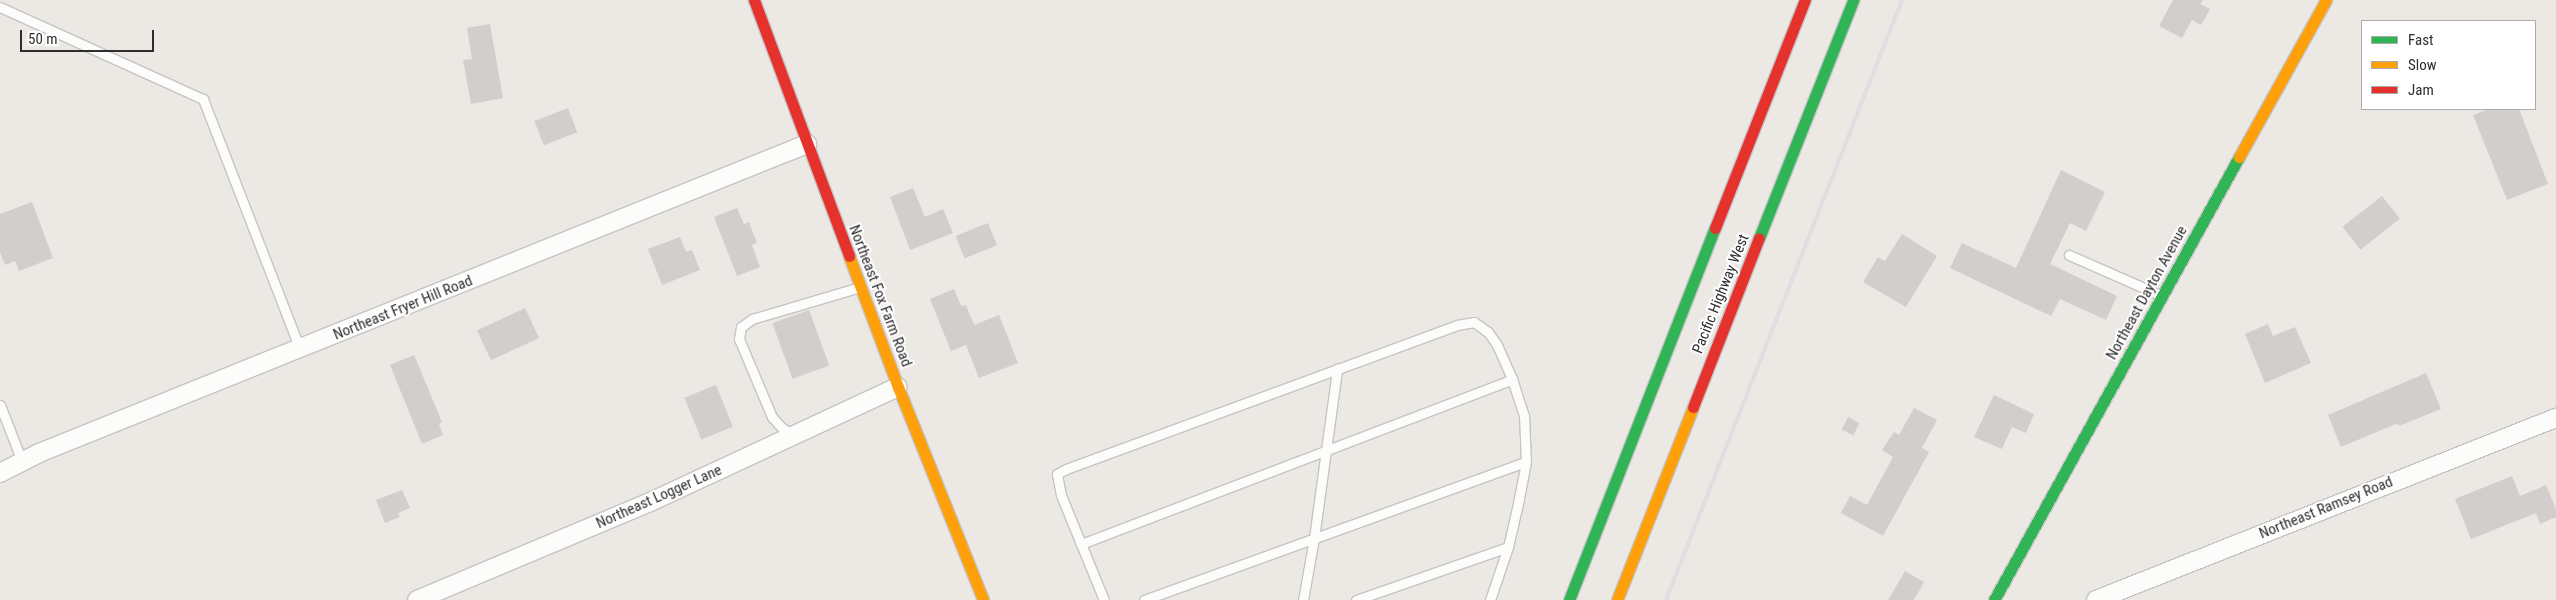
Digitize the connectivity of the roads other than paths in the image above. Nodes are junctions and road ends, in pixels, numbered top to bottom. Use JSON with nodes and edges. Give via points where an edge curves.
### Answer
{"nodes":[{"id":1,"x":754,"y":0,"type":"edge"},
{"id":2,"x":1804,"y":0,"type":"edge"},
{"id":3,"x":1839,"y":0,"type":"edge"},
{"id":4,"x":2326,"y":0,"type":"edge"},
{"id":5,"x":1853,"y":2,"type":"edge"},
{"id":6,"x":0,"y":7,"type":"edge"},
{"id":7,"x":807,"y":144,"type":"junction"},
{"id":8,"x":2069,"y":255,"type":"dead end"},
{"id":9,"x":861,"y":287,"type":"junction"},
{"id":10,"x":2162,"y":296,"type":"junction"},
{"id":11,"x":300,"y":350,"type":"junction"},
{"id":12,"x":1337,"y":369,"type":"junction"},
{"id":13,"x":1512,"y":378,"type":"junction"},
{"id":14,"x":898,"y":387,"type":"junction"},
{"id":15,"x":0,"y":405,"type":"edge"},
{"id":16,"x":2556,"y":418,"type":"edge"},
{"id":17,"x":794,"y":436,"type":"junction"},
{"id":18,"x":1327,"y":450,"type":"junction"},
{"id":19,"x":22,"y":461,"type":"junction"},
{"id":20,"x":1526,"y":462,"type":"junction"},
{"id":21,"x":0,"y":473,"type":"edge"},
{"id":22,"x":1314,"y":538,"type":"junction"},
{"id":23,"x":1081,"y":544,"type":"junction"},
{"id":24,"x":1508,"y":547,"type":"junction"},
{"id":25,"x":417,"y":600,"type":"edge"},
{"id":26,"x":983,"y":600,"type":"edge"},
{"id":27,"x":1104,"y":600,"type":"edge"},
{"id":28,"x":1144,"y":600,"type":"edge"},
{"id":29,"x":1303,"y":600,"type":"edge"},
{"id":30,"x":1356,"y":600,"type":"edge"},
{"id":31,"x":1490,"y":600,"type":"edge"},
{"id":32,"x":1569,"y":600,"type":"edge"},
{"id":33,"x":1617,"y":600,"type":"edge"},
{"id":34,"x":1994,"y":600,"type":"edge"},
{"id":35,"x":2096,"y":600,"type":"edge"}],
"edges":[{"from":1,"to":7,"type":"street","name":"Northeast Fox Farm Road"},
{"from":2,"to":32,"type":"street","name":"Pacific Highway West"},
{"from":3,"to":5,"type":"lane"},
{"from":4,"to":10,"type":"street","name":"Northeast Dayton Avenue"},
{"from":5,"to":33,"type":"street","name":"Pacific Highway West"},
{"from":6,"to":11,"type":"lane","via":[[203,99]]},
{"from":7,"to":9,"type":"street","name":"Northeast Fox Farm Road"},
{"from":7,"to":11,"type":"street","name":"Northeast Fryer Hill Road"},
{"from":8,"to":10,"type":"lane"},
{"from":9,"to":14,"type":"street","name":"Northeast Fox Farm Road"},
{"from":9,"to":17,"type":"lane","via":[[752,319],[741,327],[739,339],[772,417]]},
{"from":10,"to":34,"type":"street","name":"Northeast Dayton Avenue"},
{"from":11,"to":19,"type":"street","name":"Northeast Fryer Hill Road"},
{"from":12,"to":13,"type":"lane","via":[[1457,325],[1474,322],[1488,332],[1497,345]]},
{"from":12,"to":18,"type":"lane"},
{"from":12,"to":23,"type":"lane","via":[[1057,474],[1061,495]]},
{"from":13,"to":18,"type":"lane"},
{"from":13,"to":20,"type":"lane","via":[[1524,415]]},
{"from":14,"to":17,"type":"street","name":"Northeast Logger Lane"},
{"from":14,"to":26,"type":"street","name":"Northeast Fox Farm Road"},
{"from":15,"to":19,"type":"lane"},
{"from":16,"to":35,"type":"street","name":"Northeast Ramsey Road"},
{"from":17,"to":25,"type":"street","name":"Northeast Logger Lane","via":[[650,502]]},
{"from":18,"to":22,"type":"lane"},
{"from":18,"to":23,"type":"lane"},
{"from":19,"to":21,"type":"street","name":"Northeast Fryer Hill Road"},
{"from":20,"to":22,"type":"lane"},
{"from":20,"to":24,"type":"lane"},
{"from":22,"to":28,"type":"lane"},
{"from":22,"to":29,"type":"lane"},
{"from":23,"to":27,"type":"lane"},
{"from":24,"to":30,"type":"lane"},
{"from":24,"to":31,"type":"lane"}]}
